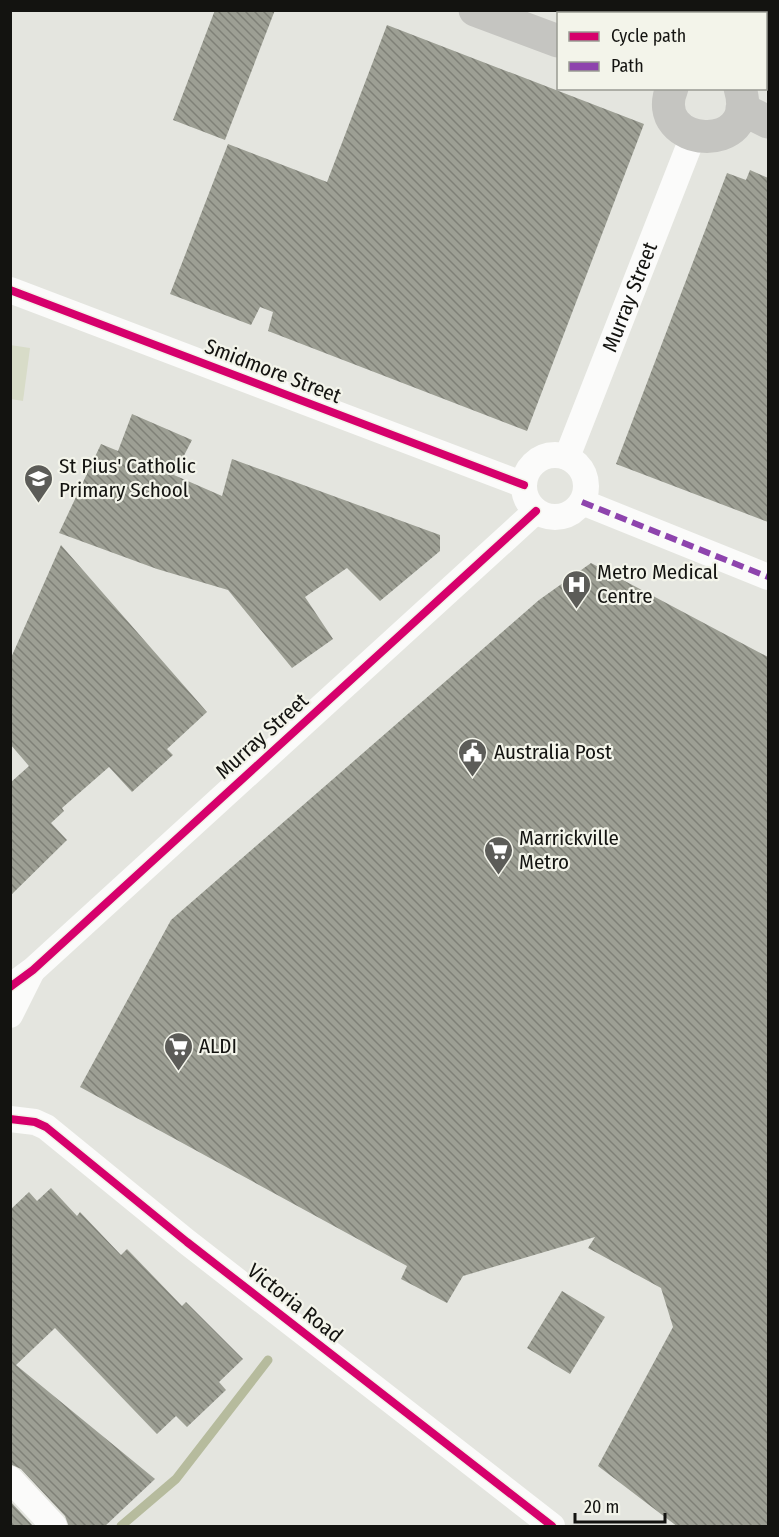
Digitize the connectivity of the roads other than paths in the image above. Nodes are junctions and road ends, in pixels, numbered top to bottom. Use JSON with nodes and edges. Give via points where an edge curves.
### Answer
{"nodes":[{"id":1,"x":475,"y":10,"type":"edge"},
{"id":2,"x":557,"y":41,"type":"edge"},
{"id":3,"x":672,"y":90,"type":"edge"},
{"id":4,"x":750,"y":106,"type":"edge"},
{"id":5,"x":693,"y":136,"type":"junction"},
{"id":6,"x":10,"y":290,"type":"edge"},
{"id":7,"x":567,"y":457,"type":"junction"},
{"id":8,"x":524,"y":485,"type":"junction"},
{"id":9,"x":582,"y":502,"type":"junction"},
{"id":10,"x":536,"y":511,"type":"junction"},
{"id":11,"x":768,"y":577,"type":"edge"},
{"id":12,"x":33,"y":970,"type":"junction"},
{"id":13,"x":10,"y":987,"type":"edge"},
{"id":14,"x":10,"y":1015,"type":"edge"},
{"id":15,"x":10,"y":1119,"type":"edge"},
{"id":16,"x":10,"y":1479,"type":"edge"},
{"id":17,"x":54,"y":1527,"type":"edge"},
{"id":18,"x":552,"y":1527,"type":"edge"}],
"edges":[{"from":1,"to":2,"type":"street"},
{"from":3,"to":5,"type":"street","via":[[671,114],[683,131]]},
{"from":4,"to":5,"type":"street","via":[[717,136]]},
{"from":5,"to":7,"type":"street","name":"Murray Street"},
{"from":6,"to":8,"type":"street","name":"Smidmore Street"},
{"from":7,"to":8,"type":"street","via":[[557,455],[538,460],[531,466]]},
{"from":7,"to":9,"type":"street","via":[[583,471],[586,492]]},
{"from":8,"to":10,"type":"street","via":[[525,495]]},
{"from":9,"to":10,"type":"street","via":[[566,516],[546,516]]},
{"from":9,"to":11,"type":"street"},
{"from":10,"to":12,"type":"street","name":"Murray Street"},
{"from":12,"to":13,"type":"street","name":"Murray Street"},
{"from":12,"to":14,"type":"street","name":"Murray Street"},
{"from":15,"to":18,"type":"street","name":"Victoria Road","via":[[46,1127]]},
{"from":16,"to":17,"type":"street"}]}
